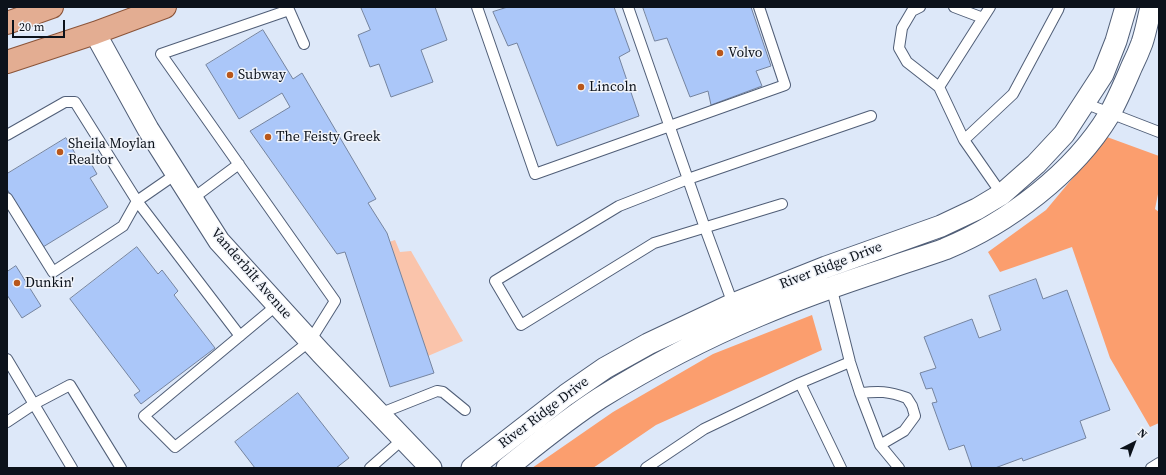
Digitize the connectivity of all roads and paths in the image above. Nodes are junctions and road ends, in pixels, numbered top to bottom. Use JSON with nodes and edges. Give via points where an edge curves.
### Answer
{"nodes":[{"id":1,"x":52,"y":7,"type":"edge"},
{"id":2,"x":165,"y":7,"type":"edge"},
{"id":3,"x":477,"y":7,"type":"edge"},
{"id":4,"x":628,"y":7,"type":"edge"},
{"id":5,"x":759,"y":7,"type":"edge"},
{"id":6,"x":920,"y":7,"type":"edge"},
{"id":7,"x":954,"y":7,"type":"edge"},
{"id":8,"x":990,"y":7,"type":"edge"},
{"id":9,"x":1058,"y":7,"type":"edge"},
{"id":10,"x":1126,"y":7,"type":"edge"},
{"id":11,"x":1151,"y":7,"type":"edge"},
{"id":12,"x":288,"y":8,"type":"edge"},
{"id":13,"x":983,"y":18,"type":"junction"},
{"id":14,"x":7,"y":23,"type":"edge"},
{"id":15,"x":95,"y":33,"type":"junction"},
{"id":16,"x":304,"y":44,"type":"dead end"},
{"id":17,"x":7,"y":62,"type":"edge"},
{"id":18,"x":939,"y":87,"type":"junction"},
{"id":19,"x":1084,"y":103,"type":"junction"},
{"id":20,"x":1110,"y":113,"type":"junction"},
{"id":21,"x":871,"y":116,"type":"dead end"},
{"id":22,"x":669,"y":126,"type":"junction"},
{"id":23,"x":1159,"y":132,"type":"edge"},
{"id":24,"x":7,"y":135,"type":"edge"},
{"id":25,"x":964,"y":140,"type":"junction"},
{"id":26,"x":239,"y":164,"type":"junction"},
{"id":27,"x":176,"y":174,"type":"junction"},
{"id":28,"x":688,"y":179,"type":"junction"},
{"id":29,"x":1002,"y":194,"type":"junction"},
{"id":30,"x":7,"y":198,"type":"edge"},
{"id":31,"x":192,"y":198,"type":"junction"},
{"id":32,"x":137,"y":201,"type":"junction"},
{"id":33,"x":782,"y":204,"type":"dead end"},
{"id":34,"x":1014,"y":211,"type":"junction"},
{"id":35,"x":704,"y":228,"type":"junction"},
{"id":36,"x":826,"y":267,"type":"junction"},
{"id":37,"x":831,"y":287,"type":"junction"},
{"id":38,"x":733,"y":304,"type":"junction"},
{"id":39,"x":277,"y":305,"type":"junction"},
{"id":40,"x":240,"y":336,"type":"junction"},
{"id":41,"x":310,"y":341,"type":"junction"},
{"id":42,"x":7,"y":359,"type":"edge"},
{"id":43,"x":850,"y":362,"type":"junction"},
{"id":44,"x":800,"y":383,"type":"junction"},
{"id":45,"x":860,"y":393,"type":"junction"},
{"id":46,"x":34,"y":404,"type":"junction"},
{"id":47,"x":465,"y":410,"type":"dead end"},
{"id":48,"x":379,"y":414,"type":"junction"},
{"id":49,"x":7,"y":422,"type":"edge"},
{"id":50,"x":402,"y":439,"type":"junction"},
{"id":51,"x":880,"y":445,"type":"junction"},
{"id":52,"x":1159,"y":462,"type":"edge"},
{"id":53,"x":72,"y":468,"type":"edge"},
{"id":54,"x":121,"y":468,"type":"edge"},
{"id":55,"x":370,"y":468,"type":"edge"},
{"id":56,"x":431,"y":468,"type":"edge"},
{"id":57,"x":472,"y":468,"type":"edge"},
{"id":58,"x":507,"y":468,"type":"edge"},
{"id":59,"x":646,"y":468,"type":"edge"},
{"id":60,"x":841,"y":468,"type":"edge"},
{"id":61,"x":899,"y":468,"type":"edge"},
{"id":62,"x":1151,"y":468,"type":"edge"}],
"edges":[{"from":1,"to":14,"type":"main road"},
{"from":2,"to":15,"type":"main road"},
{"from":3,"to":22,"type":"lane","via":[[535,174]]},
{"from":4,"to":22,"type":"lane"},
{"from":5,"to":22,"type":"lane","via":[[785,85]]},
{"from":6,"to":18,"type":"lane","via":[[912,10],[902,28],[900,48],[907,62]]},
{"from":7,"to":13,"type":"lane"},
{"from":8,"to":13,"type":"lane"},
{"from":9,"to":25,"type":"lane","via":[[1013,94]]},
{"from":10,"to":19,"type":"street","name":"River Ridge Drive","via":[[1103,74]]},
{"from":11,"to":20,"type":"street","name":"River Ridge Drive","via":[[1141,45]]},
{"from":12,"to":16,"type":"lane"},
{"from":12,"to":26,"type":"lane","via":[[161,54]]},
{"from":13,"to":18,"type":"lane"},
{"from":15,"to":17,"type":"main road"},
{"from":15,"to":27,"type":"street","name":"Vanderbilt Avenue"},
{"from":18,"to":25,"type":"lane"},
{"from":19,"to":20,"type":"lane"},
{"from":19,"to":29,"type":"street","name":"River Ridge Drive","via":[[1064,134],[1036,164]]},
{"from":20,"to":23,"type":"lane"},
{"from":20,"to":34,"type":"street","name":"River Ridge Drive","via":[[1079,155],[1049,184]]},
{"from":21,"to":28,"type":"lane"},
{"from":22,"to":28,"type":"lane"},
{"from":24,"to":32,"type":"lane","via":[[64,102],[75,102]]},
{"from":25,"to":29,"type":"lane"},
{"from":26,"to":31,"type":"lane"},
{"from":26,"to":41,"type":"lane","via":[[335,301]]},
{"from":27,"to":31,"type":"street","name":"Vanderbilt Avenue"},
{"from":27,"to":32,"type":"lane"},
{"from":28,"to":35,"type":"lane"},
{"from":28,"to":35,"type":"lane","via":[[619,206],[495,281],[521,325],[654,243]]},
{"from":29,"to":34,"type":"lane"},
{"from":29,"to":36,"type":"street","name":"River Ridge Drive","via":[[941,226]]},
{"from":30,"to":32,"type":"lane","via":[[54,272],[123,226]]},
{"from":31,"to":39,"type":"street","name":"Vanderbilt Avenue","via":[[219,241]]},
{"from":32,"to":40,"type":"lane"},
{"from":33,"to":35,"type":"lane"},
{"from":34,"to":37,"type":"street","name":"River Ridge Drive","via":[[984,231],[945,248]]},
{"from":35,"to":38,"type":"lane"},
{"from":36,"to":37,"type":"lane"},
{"from":36,"to":38,"type":"street","name":"River Ridge Drive"},
{"from":37,"to":43,"type":"lane"},
{"from":37,"to":58,"type":"street","name":"River Ridge Drive","via":[[700,342],[643,373],[599,398]]},
{"from":38,"to":57,"type":"street","name":"River Ridge Drive","via":[[648,344],[605,368]]},
{"from":39,"to":40,"type":"lane"},
{"from":39,"to":41,"type":"street","name":"Vanderbilt Avenue"},
{"from":40,"to":41,"type":"lane","via":[[144,416],[175,447]]},
{"from":41,"to":48,"type":"street","name":"Vanderbilt Avenue"},
{"from":42,"to":46,"type":"lane"},
{"from":43,"to":44,"type":"lane"},
{"from":43,"to":45,"type":"lane"},
{"from":44,"to":59,"type":"lane","via":[[704,429]]},
{"from":44,"to":60,"type":"lane"},
{"from":45,"to":51,"type":"lane"},
{"from":45,"to":51,"type":"lane","via":[[894,393],[908,398],[912,406],[915,416],[904,431]]},
{"from":46,"to":49,"type":"lane"},
{"from":46,"to":53,"type":"lane"},
{"from":46,"to":54,"type":"lane","via":[[70,385]]},
{"from":47,"to":48,"type":"lane","via":[[443,392],[437,391]]},
{"from":48,"to":50,"type":"street","name":"Vanderbilt Avenue"},
{"from":50,"to":55,"type":"lane"},
{"from":50,"to":56,"type":"street","name":"Vanderbilt Avenue"},
{"from":51,"to":61,"type":"lane"},
{"from":52,"to":62,"type":"lane"}]}
